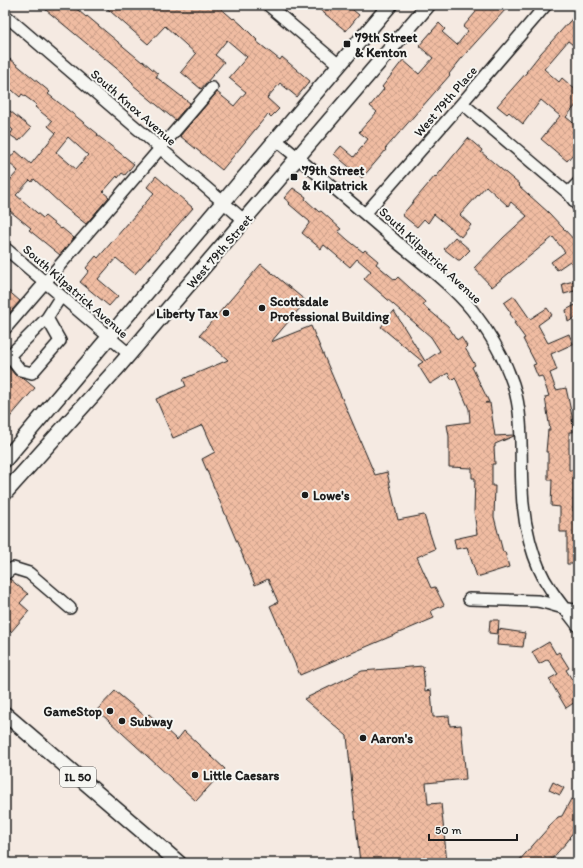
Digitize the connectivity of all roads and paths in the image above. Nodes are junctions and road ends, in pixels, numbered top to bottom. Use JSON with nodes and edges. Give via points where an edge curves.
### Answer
{"nodes":[{"id":1,"x":268,"y":5,"type":"edge"},
{"id":2,"x":390,"y":5,"type":"edge"},
{"id":3,"x":428,"y":5,"type":"edge"},
{"id":4,"x":546,"y":5,"type":"edge"},
{"id":5,"x":5,"y":15,"type":"edge"},
{"id":6,"x":339,"y":65,"type":"junction"},
{"id":7,"x":212,"y":88,"type":"dead end"},
{"id":8,"x":462,"y":104,"type":"junction"},
{"id":9,"x":275,"y":139,"type":"junction"},
{"id":10,"x":160,"y":148,"type":"junction"},
{"id":11,"x":298,"y":158,"type":"junction"},
{"id":12,"x":578,"y":183,"type":"edge"},
{"id":13,"x":568,"y":192,"type":"junction"},
{"id":14,"x":222,"y":201,"type":"junction"},
{"id":15,"x":578,"y":206,"type":"edge"},
{"id":16,"x":365,"y":214,"type":"junction"},
{"id":17,"x":245,"y":221,"type":"junction"},
{"id":18,"x":5,"y":248,"type":"edge"},
{"id":19,"x":45,"y":282,"type":"junction"},
{"id":20,"x":61,"y":296,"type":"junction"},
{"id":21,"x":47,"y":318,"type":"junction"},
{"id":22,"x":5,"y":329,"type":"edge"},
{"id":23,"x":109,"y":337,"type":"junction"},
{"id":24,"x":129,"y":354,"type":"junction"},
{"id":25,"x":5,"y":460,"type":"edge"},
{"id":26,"x":5,"y":494,"type":"edge"},
{"id":27,"x":5,"y":574,"type":"edge"},
{"id":28,"x":469,"y":599,"type":"dead end"},
{"id":29,"x":70,"y":608,"type":"dead end"},
{"id":30,"x":572,"y":610,"type":"edge"},
{"id":31,"x":578,"y":626,"type":"edge"},
{"id":32,"x":5,"y":714,"type":"edge"},
{"id":33,"x":179,"y":863,"type":"edge"}],
"edges":[{"from":1,"to":6,"type":"street"},
{"from":2,"to":6,"type":"main road"},
{"from":3,"to":11,"type":"main road","name":"West 79th Street"},
{"from":4,"to":8,"type":"street","name":"West 79th Place"},
{"from":5,"to":10,"type":"street","name":"South Knox Avenue"},
{"from":6,"to":9,"type":"main road"},
{"from":7,"to":10,"type":"street"},
{"from":8,"to":13,"type":"street"},
{"from":8,"to":16,"type":"street","name":"West 79th Place"},
{"from":9,"to":11,"type":"street","name":"South Kilpatrick Avenue"},
{"from":9,"to":14,"type":"main road"},
{"from":10,"to":14,"type":"street","name":"South Knox Avenue"},
{"from":10,"to":19,"type":"street"},
{"from":11,"to":16,"type":"street","name":"South Kilpatrick Avenue"},
{"from":11,"to":17,"type":"main road","name":"West 79th Street"},
{"from":12,"to":13,"type":"street"},
{"from":13,"to":15,"type":"street"},
{"from":14,"to":17,"type":"street","name":"South Knox Avenue"},
{"from":14,"to":23,"type":"main road"},
{"from":16,"to":30,"type":"street","name":"South Kilpatrick Avenue","via":[[472,309],[497,348],[518,402],[526,527],[537,562],[550,590]]},
{"from":17,"to":24,"type":"main road","name":"West 79th Street"},
{"from":18,"to":19,"type":"street","name":"South Kilpatrick Avenue"},
{"from":19,"to":20,"type":"street","name":"South Kilpatrick Avenue"},
{"from":19,"to":22,"type":"street"},
{"from":20,"to":21,"type":"street"},
{"from":20,"to":23,"type":"street","name":"South Kilpatrick Avenue"},
{"from":21,"to":21,"type":"street","via":[[9,356],[20,370],[32,373],[60,341]]},
{"from":23,"to":24,"type":"street","name":"South Kilpatrick Avenue"},
{"from":23,"to":25,"type":"main road"},
{"from":24,"to":26,"type":"main road","name":"West 79th Street"},
{"from":27,"to":29,"type":"street","via":[[13,568],[29,573]]},
{"from":28,"to":30,"type":"street","via":[[537,601]]},
{"from":30,"to":31,"type":"street","name":"South Kilpatrick Avenue"},
{"from":32,"to":33,"type":"main road","number":"IL 50"}]}
